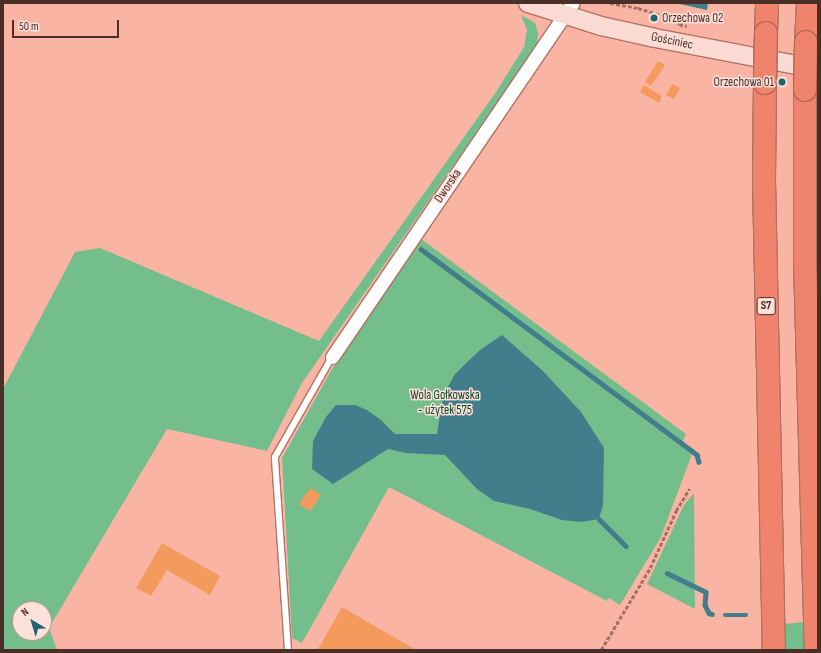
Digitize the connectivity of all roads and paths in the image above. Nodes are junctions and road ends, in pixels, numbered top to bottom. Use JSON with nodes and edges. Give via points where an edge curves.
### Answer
{"nodes":[{"id":1,"x":528,"y":3,"type":"edge"},
{"id":2,"x":610,"y":3,"type":"edge"},
{"id":3,"x":767,"y":3,"type":"edge"},
{"id":4,"x":808,"y":3,"type":"edge"},
{"id":5,"x":569,"y":9,"type":"edge"},
{"id":6,"x":679,"y":24,"type":"dead end"},
{"id":7,"x":818,"y":69,"type":"edge"},
{"id":8,"x":332,"y":357,"type":"joint"},
{"id":9,"x":689,"y":489,"type":"dead end"},
{"id":10,"x":288,"y":650,"type":"edge"},
{"id":11,"x":602,"y":650,"type":"edge"},
{"id":12,"x":774,"y":650,"type":"edge"},
{"id":13,"x":816,"y":650,"type":"edge"}],
"edges":[{"from":1,"to":5,"type":"street","name":"Gościniec"},
{"from":2,"to":6,"type":"path","via":[[638,8],[674,19]]},
{"from":3,"to":12,"type":"highway","number":"S7","bridge":true,"via":[[764,181]]},
{"from":4,"to":13,"type":"highway","bridge":true,"via":[[805,262]]},
{"from":5,"to":7,"type":"street","name":"Gościniec","via":[[601,26]]},
{"from":5,"to":8,"type":"street","name":"Dworska"},
{"from":8,"to":10,"type":"lane","via":[[275,456]]},
{"from":9,"to":11,"type":"path","via":[[650,568]]}]}
